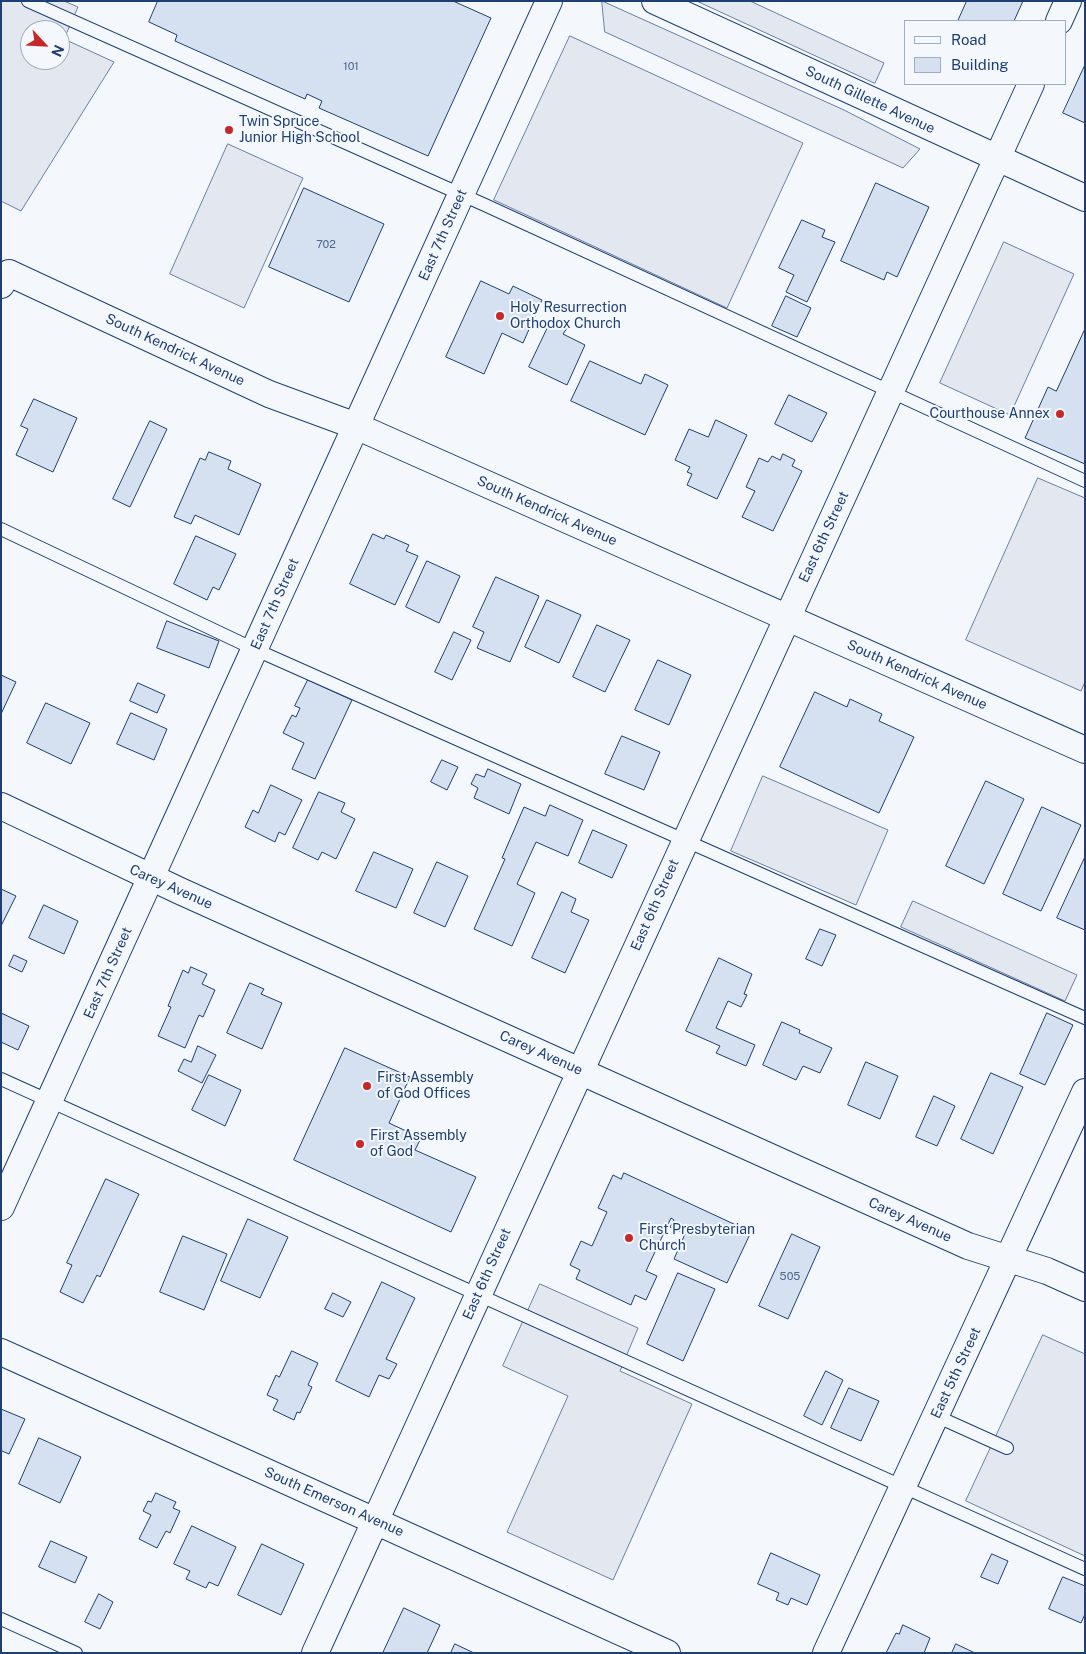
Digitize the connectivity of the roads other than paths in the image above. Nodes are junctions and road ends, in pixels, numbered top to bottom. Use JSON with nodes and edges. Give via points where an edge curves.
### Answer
{"nodes":[{"id":1,"x":28,"y":1,"type":"edge"},
{"id":2,"x":549,"y":1,"type":"edge"},
{"id":3,"x":655,"y":1,"type":"edge"},
{"id":4,"x":1068,"y":1,"type":"edge"},
{"id":5,"x":1059,"y":20,"type":"edge"},
{"id":6,"x":1031,"y":85,"type":"edge"},
{"id":7,"x":996,"y":159,"type":"junction"},
{"id":8,"x":461,"y":194,"type":"junction"},
{"id":9,"x":1085,"y":198,"type":"edge"},
{"id":10,"x":4,"y":275,"type":"edge"},
{"id":11,"x":890,"y":392,"type":"junction"},
{"id":12,"x":356,"y":426,"type":"junction"},
{"id":13,"x":1085,"y":480,"type":"edge"},
{"id":14,"x":1,"y":530,"type":"edge"},
{"id":15,"x":787,"y":618,"type":"junction"},
{"id":16,"x":254,"y":649,"type":"junction"},
{"id":17,"x":1085,"y":750,"type":"edge"},
{"id":18,"x":1,"y":806,"type":"edge"},
{"id":19,"x":685,"y":840,"type":"junction"},
{"id":20,"x":151,"y":877,"type":"junction"},
{"id":21,"x":1085,"y":1018,"type":"edge"},
{"id":22,"x":580,"y":1070,"type":"junction"},
{"id":23,"x":1,"y":1079,"type":"edge"},
{"id":24,"x":1085,"y":1092,"type":"edge"},
{"id":25,"x":49,"y":1101,"type":"junction"},
{"id":26,"x":1,"y":1207,"type":"edge"},
{"id":27,"x":1008,"y":1260,"type":"junction"},
{"id":28,"x":1085,"y":1288,"type":"edge"},
{"id":29,"x":478,"y":1295,"type":"junction"},
{"id":30,"x":1,"y":1352,"type":"edge"},
{"id":31,"x":936,"y":1416,"type":"junction"},
{"id":32,"x":1007,"y":1448,"type":"dead end"},
{"id":33,"x":903,"y":1488,"type":"junction"},
{"id":34,"x":375,"y":1520,"type":"junction"},
{"id":35,"x":1085,"y":1569,"type":"edge"},
{"id":36,"x":1,"y":1619,"type":"edge"},
{"id":37,"x":76,"y":1653,"type":"edge"},
{"id":38,"x":315,"y":1653,"type":"edge"},
{"id":39,"x":667,"y":1653,"type":"edge"},
{"id":40,"x":826,"y":1653,"type":"edge"}],
"edges":[{"from":1,"to":8,"type":"lane"},
{"from":2,"to":8,"type":"street","name":"East 7th Street"},
{"from":3,"to":7,"type":"street","name":"South Gillette Avenue"},
{"from":4,"to":5,"type":"street"},
{"from":6,"to":7,"type":"street","name":"East 6th Street"},
{"from":7,"to":9,"type":"street","name":"South Gillette Avenue"},
{"from":7,"to":11,"type":"street","name":"East 6th Street"},
{"from":8,"to":11,"type":"lane"},
{"from":8,"to":12,"type":"street","name":"East 7th Street"},
{"from":10,"to":12,"type":"street","name":"South Kendrick Avenue","via":[[269,394]]},
{"from":11,"to":13,"type":"lane"},
{"from":11,"to":15,"type":"street","name":"East 6th Street"},
{"from":12,"to":15,"type":"street","name":"South Kendrick Avenue"},
{"from":12,"to":16,"type":"street","name":"East 7th Street"},
{"from":14,"to":16,"type":"lane"},
{"from":15,"to":17,"type":"street","name":"South Kendrick Avenue"},
{"from":15,"to":19,"type":"street","name":"East 6th Street"},
{"from":16,"to":19,"type":"lane"},
{"from":16,"to":20,"type":"street","name":"East 7th Street"},
{"from":18,"to":20,"type":"street","name":"Carey Avenue"},
{"from":19,"to":21,"type":"lane"},
{"from":19,"to":22,"type":"street","name":"East 6th Street"},
{"from":20,"to":22,"type":"street","name":"Carey Avenue"},
{"from":20,"to":25,"type":"street","name":"East 7th Street"},
{"from":22,"to":27,"type":"street","name":"Carey Avenue","via":[[968,1246]]},
{"from":22,"to":29,"type":"street","name":"East 6th Street"},
{"from":23,"to":25,"type":"lane"},
{"from":24,"to":27,"type":"street","name":"East 5th Street"},
{"from":25,"to":26,"type":"street","name":"East 7th Street"},
{"from":25,"to":29,"type":"lane"},
{"from":27,"to":28,"type":"street","name":"Carey Avenue","via":[[1047,1271]]},
{"from":27,"to":31,"type":"street","name":"East 5th Street"},
{"from":29,"to":33,"type":"lane"},
{"from":29,"to":34,"type":"street","name":"East 6th Street"},
{"from":30,"to":34,"type":"street","name":"South Emerson Avenue"},
{"from":31,"to":32,"type":"lane"},
{"from":31,"to":33,"type":"street","name":"East 5th Street"},
{"from":33,"to":35,"type":"lane"},
{"from":33,"to":40,"type":"street","name":"East 5th Street"},
{"from":34,"to":38,"type":"street","name":"East 6th Street"},
{"from":34,"to":39,"type":"street","name":"South Emerson Avenue"},
{"from":36,"to":37,"type":"lane"}]}
